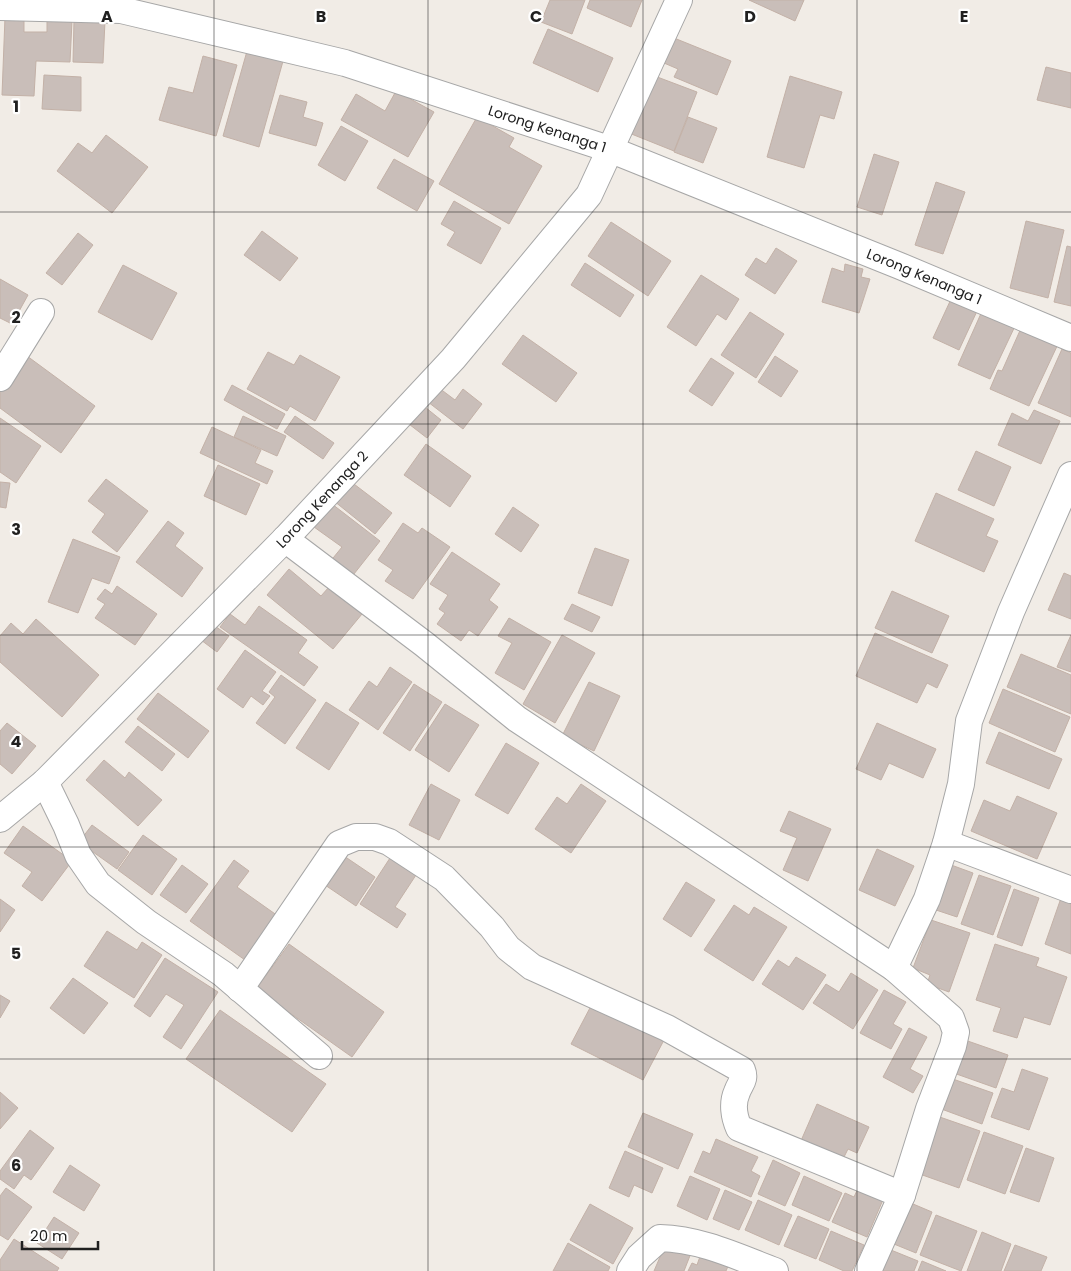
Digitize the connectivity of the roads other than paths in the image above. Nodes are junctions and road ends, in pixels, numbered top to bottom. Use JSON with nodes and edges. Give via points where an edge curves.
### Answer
{"nodes":[{"id":1,"x":679,"y":0,"type":"edge"},
{"id":2,"x":123,"y":5,"type":"edge"},
{"id":3,"x":0,"y":7,"type":"edge"},
{"id":4,"x":609,"y":150,"type":"junction"},
{"id":5,"x":41,"y":312,"type":"dead end"},
{"id":6,"x":1071,"y":338,"type":"edge"},
{"id":7,"x":0,"y":378,"type":"edge"},
{"id":8,"x":1071,"y":475,"type":"edge"},
{"id":9,"x":285,"y":539,"type":"junction"},
{"id":10,"x":44,"y":782,"type":"junction"},
{"id":11,"x":4,"y":810,"type":"edge"},
{"id":12,"x":946,"y":843,"type":"junction"},
{"id":13,"x":1071,"y":890,"type":"edge"},
{"id":14,"x":894,"y":968,"type":"junction"},
{"id":15,"x":240,"y":990,"type":"junction"},
{"id":16,"x":319,"y":1056,"type":"dead end"},
{"id":17,"x":902,"y":1194,"type":"junction"},
{"id":18,"x":630,"y":1271,"type":"edge"},
{"id":19,"x":775,"y":1271,"type":"edge"},
{"id":20,"x":868,"y":1271,"type":"edge"}],
"edges":[{"from":1,"to":4,"type":"street","name":"Lorong Kenanga 2"},
{"from":2,"to":3,"type":"street","name":"Lorong Kenanga 1"},
{"from":2,"to":4,"type":"street","name":"Lorong Kenanga 1","via":[[345,63]]},
{"from":4,"to":6,"type":"street","name":"Lorong Kenanga 1"},
{"from":4,"to":9,"type":"street","name":"Lorong Kenanga 2","via":[[589,194],[453,359]]},
{"from":5,"to":7,"type":"street"},
{"from":8,"to":12,"type":"street","via":[[1011,612],[969,721],[962,784]]},
{"from":9,"to":10,"type":"street","name":"Lorong Kenanga 2"},
{"from":9,"to":14,"type":"street","via":[[517,719]]},
{"from":10,"to":11,"type":"street","name":"Lorong Kenanga 2"},
{"from":10,"to":15,"type":"street","via":[[78,855],[98,884]]},
{"from":12,"to":13,"type":"street"},
{"from":12,"to":14,"type":"street","via":[[927,899]]},
{"from":14,"to":17,"type":"street","via":[[951,1018],[956,1032],[954,1046]]},
{"from":15,"to":16,"type":"street"},
{"from":15,"to":17,"type":"street","via":[[340,844],[356,837],[375,837],[390,842],[444,878],[508,948],[532,967],[667,1028],[742,1070],[744,1080],[736,1094],[734,1107],[739,1128]]},
{"from":17,"to":20,"type":"street"},
{"from":18,"to":19,"type":"street","via":[[639,1257],[660,1238],[677,1238],[700,1243]]}]}
